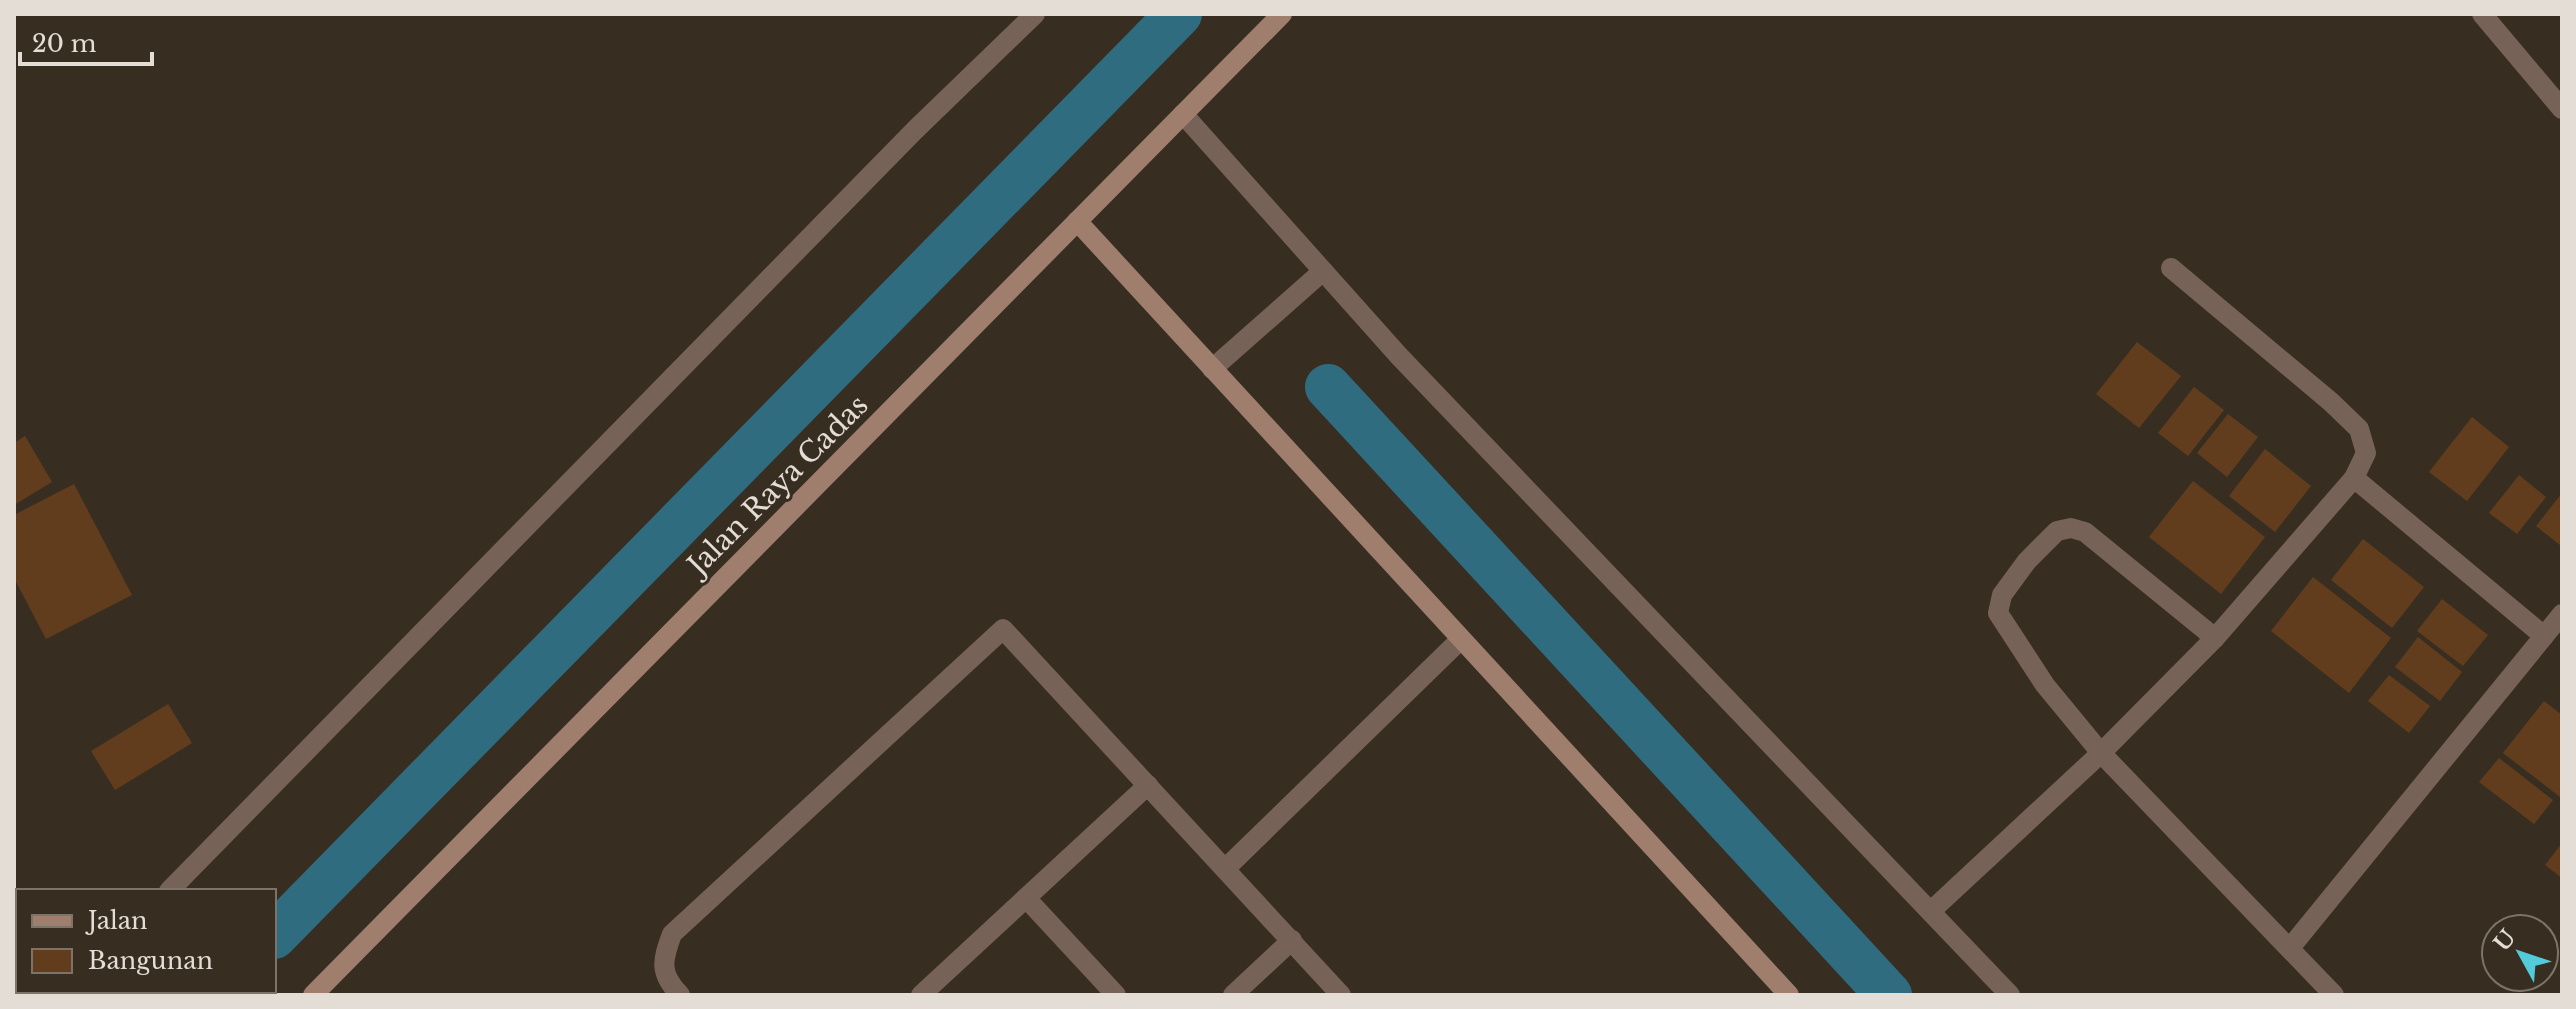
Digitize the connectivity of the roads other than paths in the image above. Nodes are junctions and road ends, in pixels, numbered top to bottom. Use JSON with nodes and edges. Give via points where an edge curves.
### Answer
{"nodes":[{"id":1,"x":1035,"y":14,"type":"edge"},
{"id":2,"x":1282,"y":14,"type":"edge"},
{"id":3,"x":2482,"y":14,"type":"edge"},
{"id":4,"x":2562,"y":109,"type":"edge"},
{"id":5,"x":1183,"y":114,"type":"junction"},
{"id":6,"x":1077,"y":221,"type":"junction"},
{"id":7,"x":2171,"y":268,"type":"dead end"},
{"id":8,"x":1323,"y":271,"type":"junction"},
{"id":9,"x":1212,"y":369,"type":"junction"},
{"id":10,"x":2354,"y":478,"type":"junction"},
{"id":11,"x":2562,"y":614,"type":"edge"},
{"id":12,"x":2544,"y":636,"type":"junction"},
{"id":13,"x":2215,"y":638,"type":"junction"},
{"id":14,"x":1460,"y":640,"type":"junction"},
{"id":15,"x":2101,"y":753,"type":"junction"},
{"id":16,"x":1148,"y":785,"type":"junction"},
{"id":17,"x":1225,"y":869,"type":"junction"},
{"id":18,"x":171,"y":889,"type":"edge"},
{"id":19,"x":1026,"y":898,"type":"junction"},
{"id":20,"x":1931,"y":911,"type":"junction"},
{"id":21,"x":1292,"y":940,"type":"junction"},
{"id":22,"x":2290,"y":948,"type":"junction"},
{"id":23,"x":313,"y":995,"type":"edge"},
{"id":24,"x":680,"y":995,"type":"edge"},
{"id":25,"x":921,"y":995,"type":"edge"},
{"id":26,"x":1116,"y":995,"type":"edge"},
{"id":27,"x":1233,"y":995,"type":"edge"},
{"id":28,"x":1341,"y":995,"type":"edge"},
{"id":29,"x":1789,"y":995,"type":"edge"},
{"id":30,"x":2010,"y":995,"type":"edge"},
{"id":31,"x":2334,"y":995,"type":"edge"}],
"edges":[{"from":1,"to":18,"type":"street"},
{"from":2,"to":5,"type":"street","name":"Jalan Raya Cadas"},
{"from":3,"to":4,"type":"street"},
{"from":5,"to":6,"type":"street","name":"Jalan Raya Cadas"},
{"from":5,"to":8,"type":"street"},
{"from":6,"to":9,"type":"street"},
{"from":6,"to":23,"type":"street","name":"Jalan Raya Cadas"},
{"from":7,"to":10,"type":"street","via":[[2359,429],[2366,453]]},
{"from":8,"to":9,"type":"street"},
{"from":8,"to":20,"type":"street"},
{"from":9,"to":14,"type":"street"},
{"from":10,"to":12,"type":"street"},
{"from":10,"to":13,"type":"street"},
{"from":11,"to":12,"type":"street"},
{"from":12,"to":22,"type":"street"},
{"from":13,"to":15,"type":"street"},
{"from":13,"to":15,"type":"street","via":[[2085,532],[2057,531],[2047,541],[2002,595],[1998,613],[2045,685]]},
{"from":14,"to":17,"type":"street"},
{"from":14,"to":29,"type":"street"},
{"from":15,"to":20,"type":"street"},
{"from":15,"to":22,"type":"street"},
{"from":16,"to":17,"type":"street"},
{"from":16,"to":19,"type":"street"},
{"from":16,"to":24,"type":"street","via":[[1003,629],[672,934],[662,959],[668,983]]},
{"from":17,"to":21,"type":"street"},
{"from":19,"to":25,"type":"street"},
{"from":19,"to":26,"type":"street"},
{"from":20,"to":30,"type":"street"},
{"from":21,"to":27,"type":"street"},
{"from":21,"to":28,"type":"street"},
{"from":22,"to":31,"type":"street"}]}
